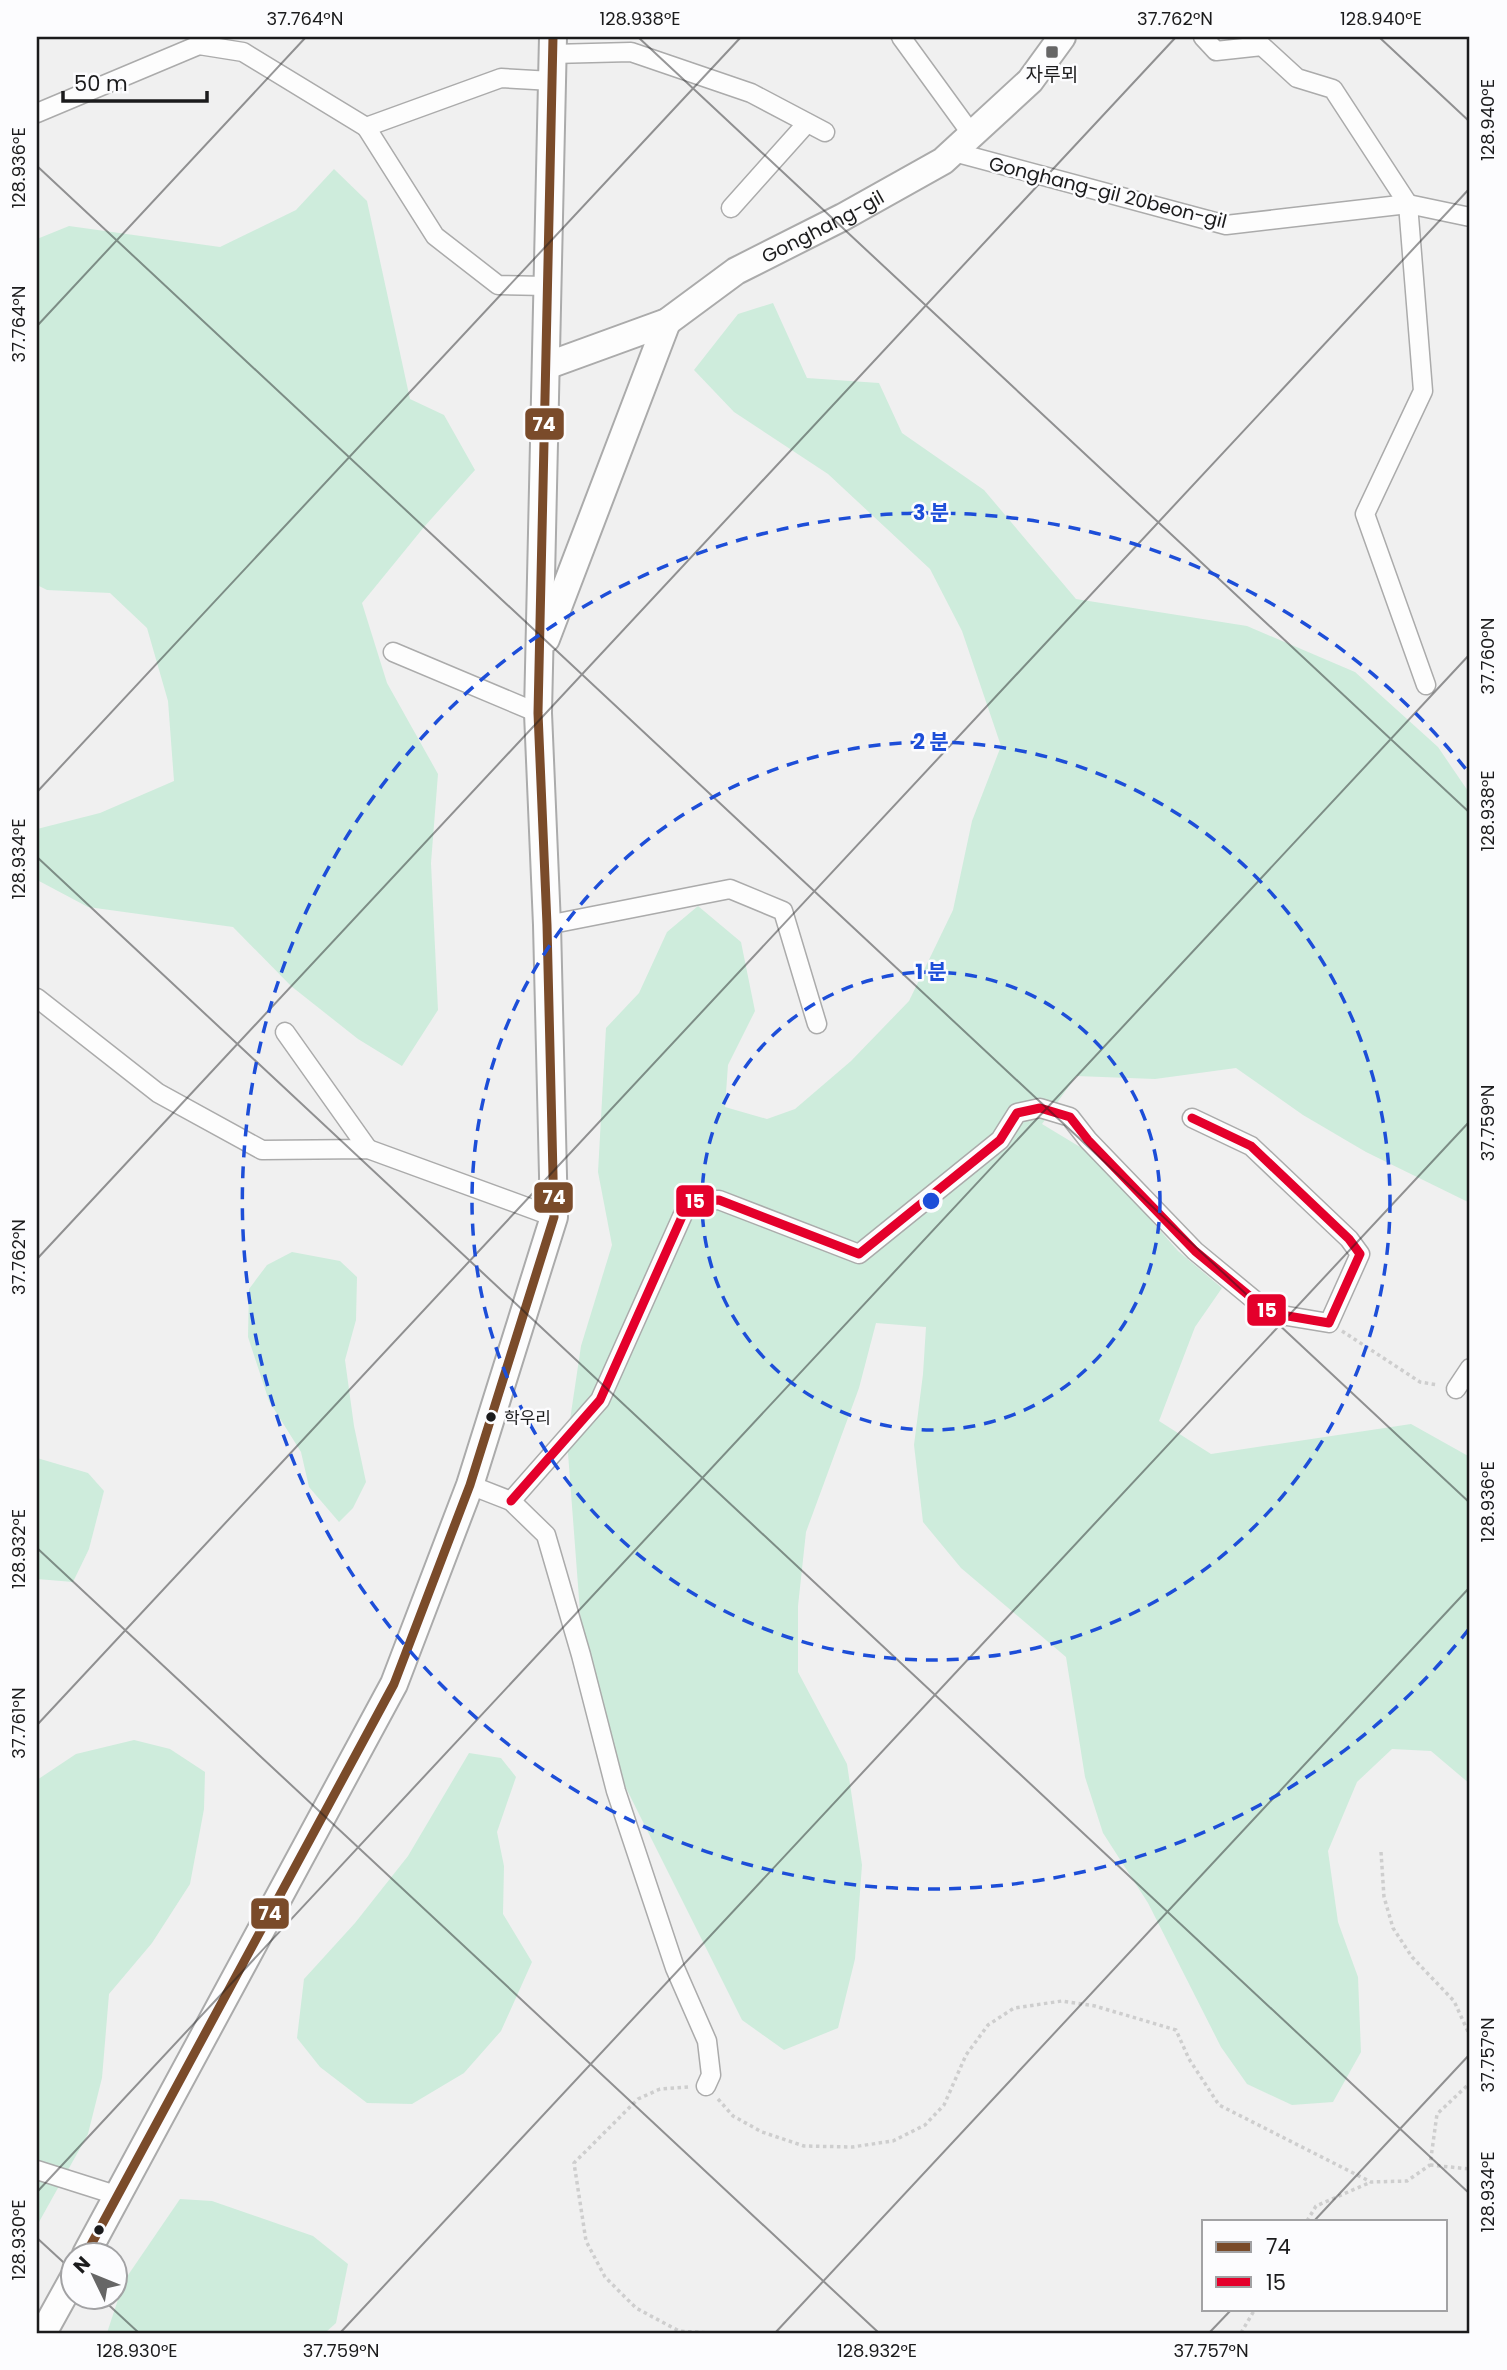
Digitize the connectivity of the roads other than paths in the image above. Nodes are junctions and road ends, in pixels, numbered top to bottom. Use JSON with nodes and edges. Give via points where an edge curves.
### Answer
{"nodes":[{"id":1,"x":901,"y":37,"type":"edge"},
{"id":2,"x":1062,"y":37,"type":"edge"},
{"id":3,"x":1203,"y":37,"type":"edge"},
{"id":4,"x":634,"y":44,"type":"edge"},
{"id":5,"x":552,"y":45,"type":"edge"},
{"id":6,"x":552,"y":81,"type":"junction"},
{"id":7,"x":37,"y":113,"type":"edge"},
{"id":8,"x":807,"y":123,"type":"junction"},
{"id":9,"x":366,"y":127,"type":"junction"},
{"id":10,"x":825,"y":132,"type":"dead end"},
{"id":11,"x":963,"y":144,"type":"junction"},
{"id":12,"x":1408,"y":204,"type":"junction"},
{"id":13,"x":731,"y":208,"type":"dead end"},
{"id":14,"x":1470,"y":218,"type":"edge"},
{"id":15,"x":547,"y":286,"type":"junction"},
{"id":16,"x":667,"y":322,"type":"junction"},
{"id":17,"x":546,"y":366,"type":"junction"},
{"id":18,"x":393,"y":652,"type":"dead end"},
{"id":19,"x":539,"y":657,"type":"junction"},
{"id":20,"x":1426,"y":685,"type":"dead end"},
{"id":21,"x":538,"y":713,"type":"junction"},
{"id":22,"x":547,"y":925,"type":"junction"},
{"id":23,"x":37,"y":998,"type":"edge"},
{"id":24,"x":817,"y":1024,"type":"dead end"},
{"id":25,"x":285,"y":1032,"type":"dead end"},
{"id":26,"x":1192,"y":1118,"type":"dead end"},
{"id":27,"x":368,"y":1149,"type":"junction"},
{"id":28,"x":554,"y":1217,"type":"junction"},
{"id":29,"x":1470,"y":1368,"type":"edge"},
{"id":30,"x":1456,"y":1389,"type":"road end"},
{"id":31,"x":470,"y":1485,"type":"junction"},
{"id":32,"x":511,"y":1501,"type":"junction"},
{"id":33,"x":706,"y":2085,"type":"road end"},
{"id":34,"x":37,"y":2170,"type":"edge"},
{"id":35,"x":119,"y":2196,"type":"junction"},
{"id":36,"x":94,"y":2240,"type":"edge"},
{"id":37,"x":60,"y":2302,"type":"edge"},
{"id":38,"x":43,"y":2333,"type":"edge"}],
"edges":[{"from":1,"to":11,"type":"street"},
{"from":2,"to":11,"type":"street","name":"Gonghang-gil","via":[[1030,81]]},
{"from":3,"to":12,"type":"street","via":[[1216,51],[1262,46],[1297,78],[1333,89]]},
{"from":4,"to":5,"type":"street"},
{"from":4,"to":8,"type":"street","via":[[751,93]]},
{"from":5,"to":6,"type":"street"},
{"from":6,"to":9,"type":"street","via":[[501,78]]},
{"from":6,"to":15,"type":"street"},
{"from":7,"to":9,"type":"street","via":[[199,45],[243,52]]},
{"from":8,"to":10,"type":"street"},
{"from":8,"to":13,"type":"street"},
{"from":9,"to":15,"type":"street","via":[[435,236],[498,285]]},
{"from":11,"to":12,"type":"street","name":"Gonghang-gil 20beon-gil","via":[[1226,225]]},
{"from":11,"to":16,"type":"street","name":"Gonghang-gil","via":[[943,162],[736,271]]},
{"from":12,"to":14,"type":"street","name":"Gonghang-gil 20beon-gil"},
{"from":12,"to":20,"type":"street","via":[[1423,391],[1365,514]]},
{"from":15,"to":17,"type":"street"},
{"from":16,"to":17,"type":"street","name":"Gonghang-gil"},
{"from":16,"to":19,"type":"street"},
{"from":17,"to":19,"type":"street"},
{"from":18,"to":21,"type":"street"},
{"from":19,"to":21,"type":"street"},
{"from":21,"to":22,"type":"street"},
{"from":22,"to":24,"type":"street","via":[[730,890],[783,911]]},
{"from":22,"to":28,"type":"street"},
{"from":23,"to":27,"type":"street","via":[[158,1093],[262,1150]]},
{"from":25,"to":27,"type":"street"},
{"from":26,"to":32,"type":"street","via":[[1251,1146],[1360,1254],[1329,1323],[1269,1313],[1195,1251],[1070,1116],[1040,1108],[1017,1112],[1000,1139],[859,1254],[719,1200],[689,1201],[600,1400]]},
{"from":27,"to":28,"type":"street"},
{"from":28,"to":31,"type":"street"},
{"from":29,"to":30,"type":"street"},
{"from":31,"to":32,"type":"street"},
{"from":31,"to":35,"type":"street","via":[[394,1684]]},
{"from":32,"to":33,"type":"street","via":[[546,1535],[616,1791],[675,1968],[706,2041],[711,2075]]},
{"from":34,"to":35,"type":"street"},
{"from":35,"to":36,"type":"street"},
{"from":37,"to":38,"type":"street"}]}
